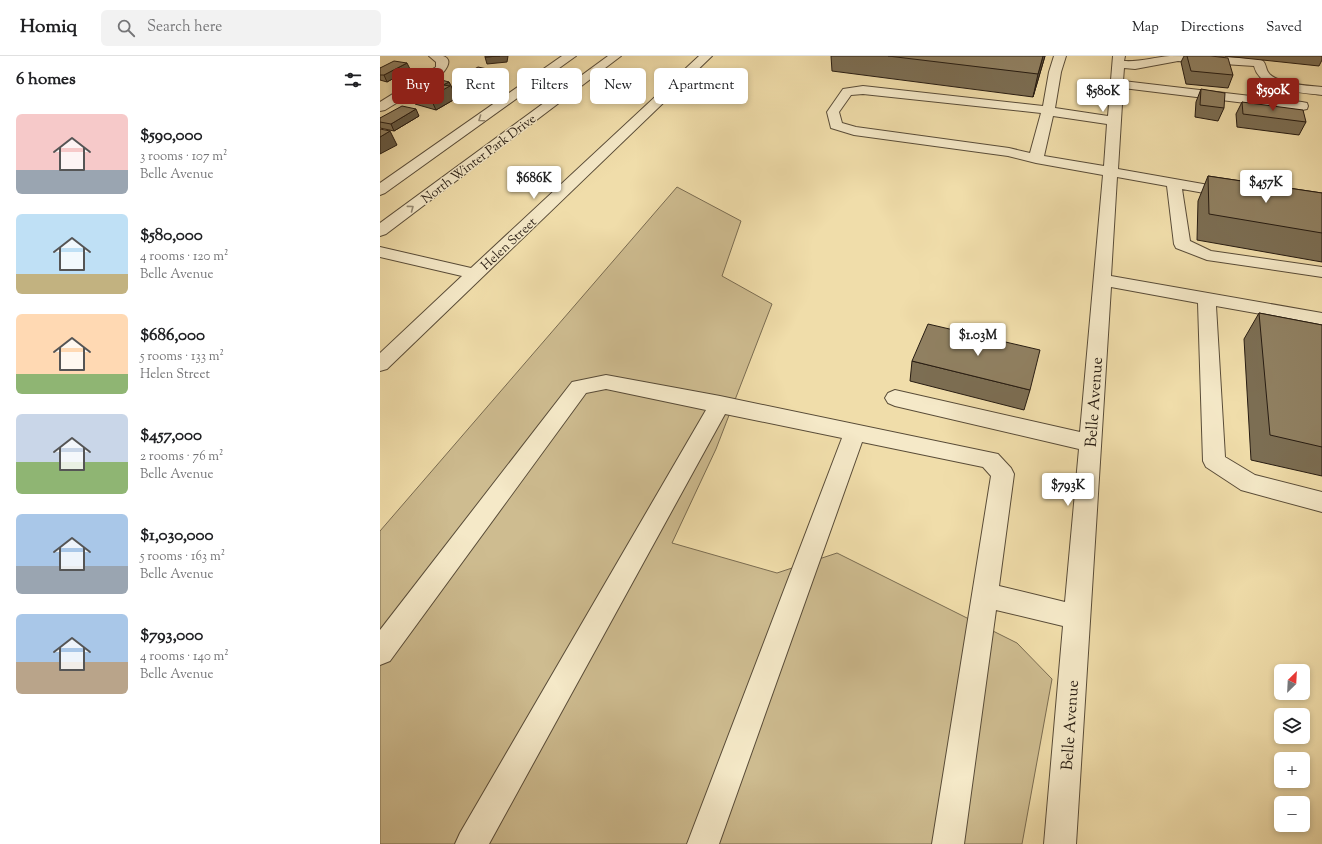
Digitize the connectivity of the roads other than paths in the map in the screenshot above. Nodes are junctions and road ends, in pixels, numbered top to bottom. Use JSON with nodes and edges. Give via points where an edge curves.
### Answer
{"nodes":[{"id":1,"x":434,"y":56,"type":"edge"},
{"id":2,"x":570,"y":56,"type":"edge"},
{"id":3,"x":615,"y":56,"type":"edge"},
{"id":4,"x":706,"y":56,"type":"edge"},
{"id":5,"x":1060,"y":56,"type":"edge"},
{"id":6,"x":1119,"y":60,"type":"edge"},
{"id":7,"x":1117,"y":84,"type":"junction"},
{"id":8,"x":1322,"y":91,"type":"edge"},
{"id":9,"x":1302,"y":106,"type":"dead end"},
{"id":10,"x":380,"y":107,"type":"edge"},
{"id":11,"x":1048,"y":110,"type":"junction"},
{"id":12,"x":1114,"y":121,"type":"junction"},
{"id":13,"x":1036,"y":159,"type":"junction"},
{"id":14,"x":1110,"y":173,"type":"junction"},
{"id":15,"x":1174,"y":183,"type":"junction"},
{"id":16,"x":380,"y":190,"type":"edge"},
{"id":17,"x":1244,"y":195,"type":"edge"},
{"id":18,"x":380,"y":231,"type":"edge"},
{"id":19,"x":380,"y":252,"type":"edge"},
{"id":20,"x":1322,"y":272,"type":"edge"},
{"id":21,"x":476,"y":274,"type":"junction"},
{"id":22,"x":1103,"y":280,"type":"junction"},
{"id":23,"x":1207,"y":298,"type":"junction"},
{"id":24,"x":1322,"y":319,"type":"edge"},
{"id":25,"x":380,"y":364,"type":"edge"},
{"id":26,"x":895,"y":398,"type":"dead end"},
{"id":27,"x":720,"y":404,"type":"junction"},
{"id":28,"x":855,"y":432,"type":"junction"},
{"id":29,"x":1090,"y":443,"type":"junction"},
{"id":30,"x":1322,"y":502,"type":"edge"},
{"id":31,"x":985,"y":595,"type":"junction"},
{"id":32,"x":1077,"y":617,"type":"junction"},
{"id":33,"x":380,"y":652,"type":"edge"},
{"id":34,"x":471,"y":844,"type":"edge"},
{"id":35,"x":703,"y":844,"type":"edge"},
{"id":36,"x":948,"y":844,"type":"edge"},
{"id":37,"x":1060,"y":844,"type":"edge"}],
"edges":[{"from":1,"to":10,"type":"street","via":[[442,61],[442,68]]},
{"from":2,"to":16,"type":"street","name":"North Winter Park Drive","one_way":true},
{"from":18,"to":3,"type":"street","name":"North Winter Park Drive","one_way":true},
{"from":4,"to":21,"type":"street","name":"Helen Street"},
{"from":5,"to":11,"type":"street"},
{"from":6,"to":7,"type":"street","name":"Belle Avenue"},
{"from":6,"to":8,"type":"street","via":[[1135,65],[1178,58],[1259,63],[1262,74],[1272,80]]},
{"from":7,"to":9,"type":"street"},
{"from":7,"to":12,"type":"street","name":"Belle Avenue"},
{"from":11,"to":12,"type":"street"},
{"from":11,"to":13,"type":"street"},
{"from":11,"to":13,"type":"street","via":[[863,90],[847,92],[832,112],[836,125],[854,132],[1008,152]]},
{"from":12,"to":14,"type":"street","name":"Belle Avenue"},
{"from":13,"to":14,"type":"street"},
{"from":14,"to":15,"type":"street"},
{"from":14,"to":22,"type":"street","name":"Belle Avenue"},
{"from":15,"to":17,"type":"street"},
{"from":15,"to":20,"type":"street","via":[[1182,244],[1207,255]]},
{"from":19,"to":21,"type":"street"},
{"from":21,"to":25,"type":"street","name":"Helen Street"},
{"from":22,"to":23,"type":"street"},
{"from":22,"to":29,"type":"street","name":"Belle Avenue"},
{"from":23,"to":24,"type":"street"},
{"from":23,"to":30,"type":"street","via":[[1214,461],[1249,483]]},
{"from":26,"to":29,"type":"street"},
{"from":27,"to":28,"type":"street"},
{"from":27,"to":33,"type":"street","via":[[606,382],[579,388]]},
{"from":27,"to":34,"type":"street"},
{"from":28,"to":31,"type":"street","via":[[990,460],[1003,474]]},
{"from":28,"to":35,"type":"street"},
{"from":29,"to":32,"type":"street","name":"Belle Avenue"},
{"from":31,"to":32,"type":"street"},
{"from":31,"to":36,"type":"street"},
{"from":32,"to":37,"type":"street","name":"Belle Avenue"}]}
